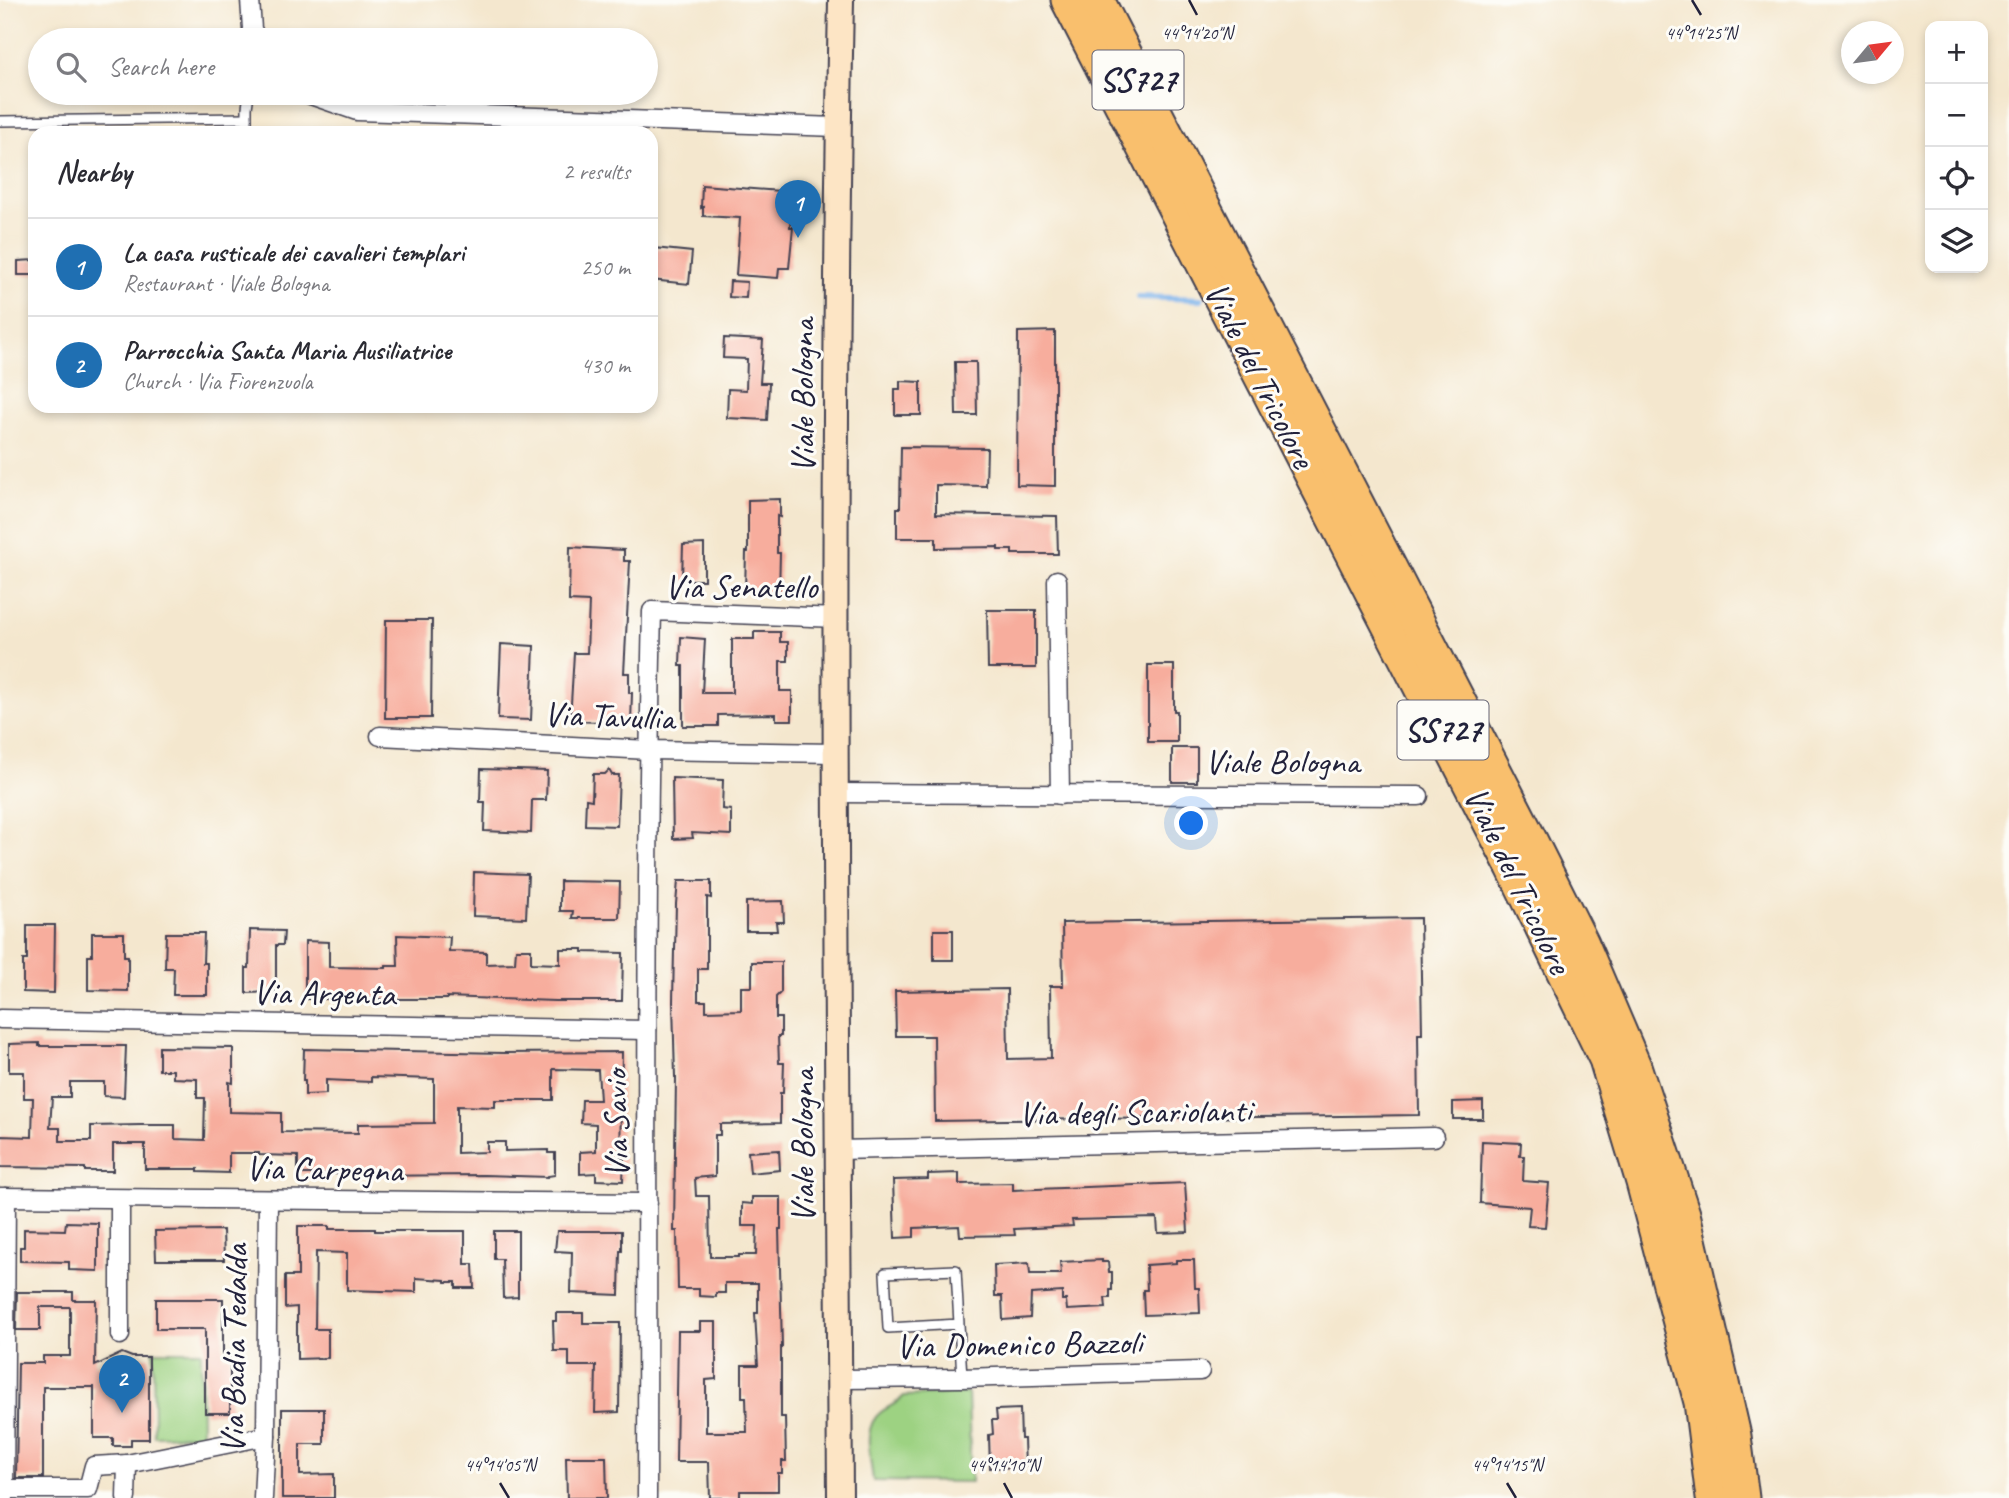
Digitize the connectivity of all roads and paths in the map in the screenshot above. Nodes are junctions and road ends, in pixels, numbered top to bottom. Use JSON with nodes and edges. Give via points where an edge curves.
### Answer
{"nodes":[{"id":1,"x":250,"y":0,"type":"edge"},
{"id":2,"x":841,"y":0,"type":"edge"},
{"id":3,"x":1068,"y":0,"type":"edge"},
{"id":4,"x":1097,"y":0,"type":"edge"},
{"id":5,"x":252,"y":28,"type":"edge"},
{"id":6,"x":248,"y":105,"type":"edge"},
{"id":7,"x":340,"y":105,"type":"edge"},
{"id":8,"x":247,"y":118,"type":"junction"},
{"id":9,"x":0,"y":121,"type":"edge"},
{"id":10,"x":247,"y":126,"type":"edge"},
{"id":11,"x":838,"y":127,"type":"junction"},
{"id":12,"x":1057,"y":580,"type":"dead end"},
{"id":13,"x":837,"y":618,"type":"junction"},
{"id":14,"x":380,"y":736,"type":"dead end"},
{"id":15,"x":649,"y":750,"type":"junction"},
{"id":16,"x":836,"y":753,"type":"junction"},
{"id":17,"x":836,"y":793,"type":"junction"},
{"id":18,"x":1060,"y":795,"type":"junction"},
{"id":19,"x":1419,"y":796,"type":"dead end"},
{"id":20,"x":0,"y":1019,"type":"edge"},
{"id":21,"x":647,"y":1030,"type":"junction"},
{"id":22,"x":1434,"y":1137,"type":"dead end"},
{"id":23,"x":836,"y":1150,"type":"junction"},
{"id":24,"x":3,"y":1197,"type":"edge"},
{"id":25,"x":120,"y":1199,"type":"junction"},
{"id":26,"x":268,"y":1200,"type":"junction"},
{"id":27,"x":648,"y":1203,"type":"junction"},
{"id":28,"x":959,"y":1324,"type":"junction"},
{"id":29,"x":120,"y":1335,"type":"dead end"},
{"id":30,"x":1200,"y":1371,"type":"dead end"},
{"id":31,"x":962,"y":1378,"type":"junction"},
{"id":32,"x":839,"y":1379,"type":"junction"},
{"id":33,"x":265,"y":1436,"type":"junction"},
{"id":34,"x":127,"y":1464,"type":"junction"},
{"id":35,"x":4,"y":1494,"type":"edge"},
{"id":36,"x":126,"y":1498,"type":"edge"},
{"id":37,"x":263,"y":1498,"type":"edge"},
{"id":38,"x":647,"y":1498,"type":"edge"},
{"id":39,"x":839,"y":1498,"type":"edge"},
{"id":40,"x":1713,"y":1498,"type":"edge"},
{"id":41,"x":1742,"y":1498,"type":"edge"}],
"edges":[{"from":1,"to":5,"type":"street"},
{"from":2,"to":11,"type":"main road","name":"Viale Bologna"},
{"from":3,"to":40,"type":"highway","name":"Viale del Tricolore","number":"SS727","via":[[1513,867],[1605,1059],[1701,1402]]},
{"from":4,"to":41,"type":"highway","name":"Viale del Tricolore","number":"SS727","via":[[1582,944],[1634,1066],[1683,1214],[1734,1436]]},
{"from":6,"to":8,"type":"lane"},
{"from":7,"to":11,"type":"street","via":[[357,111]]},
{"from":8,"to":9,"type":"lane"},
{"from":8,"to":10,"type":"lane"},
{"from":11,"to":13,"type":"main road","name":"Viale Bologna"},
{"from":12,"to":18,"type":"street"},
{"from":13,"to":15,"type":"street","name":"Via Senatello","via":[[652,611]]},
{"from":13,"to":16,"type":"main road","name":"Viale Bologna"},
{"from":14,"to":15,"type":"street","name":"Via Tavullia"},
{"from":15,"to":16,"type":"street","name":"Via Tavullia"},
{"from":15,"to":21,"type":"street","name":"Via Savio"},
{"from":16,"to":17,"type":"main road","name":"Viale Bologna"},
{"from":17,"to":18,"type":"street","name":"Viale Bologna"},
{"from":17,"to":23,"type":"main road","name":"Viale Bologna"},
{"from":18,"to":19,"type":"street","name":"Viale Bologna"},
{"from":20,"to":21,"type":"street","name":"Via Argenta"},
{"from":21,"to":27,"type":"street","name":"Via Savio"},
{"from":22,"to":23,"type":"street","name":"Via degli Scariolanti"},
{"from":23,"to":32,"type":"main road","name":"Viale Bologna"},
{"from":24,"to":25,"type":"street","name":"Via Carpegna"},
{"from":24,"to":35,"type":"street"},
{"from":25,"to":26,"type":"street","name":"Via Carpegna"},
{"from":25,"to":29,"type":"street"},
{"from":26,"to":27,"type":"street","name":"Via Carpegna"},
{"from":26,"to":33,"type":"street","name":"Via Badia Tedalda"},
{"from":27,"to":38,"type":"street","name":"Via Savio"},
{"from":28,"to":28,"type":"lane","via":[[956,1270],[885,1273],[888,1328]]},
{"from":28,"to":31,"type":"lane"},
{"from":30,"to":31,"type":"street","name":"Via Domenico Bazzoli"},
{"from":31,"to":32,"type":"street","name":"Via Domenico Bazzoli"},
{"from":32,"to":39,"type":"main road","name":"Viale Bologna"},
{"from":33,"to":34,"type":"street"},
{"from":33,"to":37,"type":"street","name":"Via Badia Tedalda"},
{"from":34,"to":35,"type":"street","via":[[94,1466],[88,1489]]},
{"from":34,"to":36,"type":"street"}]}
